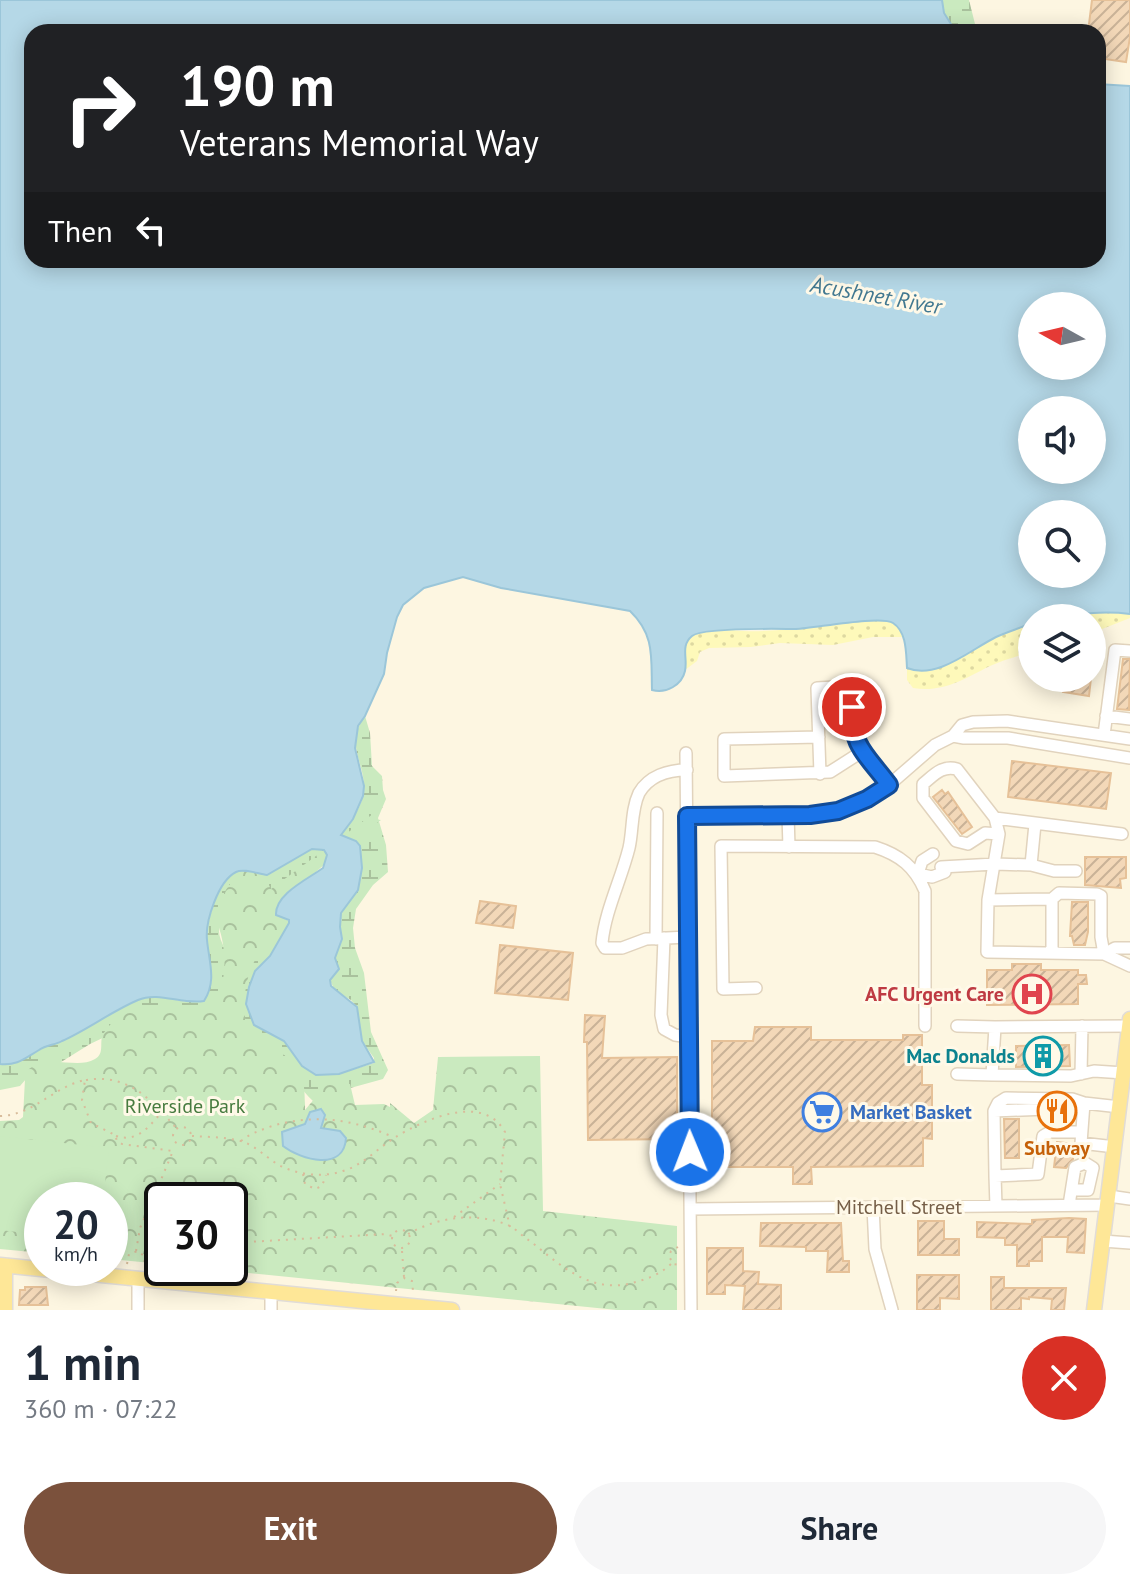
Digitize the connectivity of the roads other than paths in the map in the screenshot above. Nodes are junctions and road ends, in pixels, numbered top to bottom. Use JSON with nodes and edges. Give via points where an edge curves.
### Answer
{"nodes":[{"id":1,"x":1130,"y":651,"type":"edge"},
{"id":2,"x":1106,"y":716,"type":"junction"},
{"id":3,"x":1130,"y":719,"type":"edge"},
{"id":4,"x":1104,"y":735,"type":"junction"},
{"id":5,"x":953,"y":736,"type":"junction"},
{"id":6,"x":819,"y":737,"type":"junction"},
{"id":7,"x":1130,"y":739,"type":"edge"},
{"id":8,"x":863,"y":751,"type":"junction"},
{"id":9,"x":686,"y":753,"type":"dead end"},
{"id":10,"x":1130,"y":758,"type":"edge"},
{"id":11,"x":687,"y":770,"type":"junction"},
{"id":12,"x":820,"y":774,"type":"junction"},
{"id":13,"x":889,"y":785,"type":"junction"},
{"id":14,"x":657,"y":813,"type":"dead end"},
{"id":15,"x":788,"y":815,"type":"junction"},
{"id":16,"x":687,"y":816,"type":"junction"},
{"id":17,"x":995,"y":818,"type":"junction"},
{"id":18,"x":1035,"y":824,"type":"junction"},
{"id":19,"x":999,"y":834,"type":"junction"},
{"id":20,"x":1122,"y":834,"type":"dead end"},
{"id":21,"x":789,"y":847,"type":"junction"},
{"id":22,"x":933,"y":854,"type":"dead end"},
{"id":23,"x":995,"y":864,"type":"junction"},
{"id":24,"x":1031,"y":865,"type":"junction"},
{"id":25,"x":1076,"y":871,"type":"dead end"},
{"id":26,"x":918,"y":874,"type":"junction"},
{"id":27,"x":1052,"y":899,"type":"junction"},
{"id":28,"x":988,"y":900,"type":"junction"},
{"id":29,"x":688,"y":937,"type":"junction"},
{"id":30,"x":660,"y":938,"type":"junction"},
{"id":31,"x":1130,"y":948,"type":"edge"},
{"id":32,"x":1052,"y":953,"type":"junction"},
{"id":33,"x":1104,"y":954,"type":"junction"},
{"id":34,"x":1130,"y":966,"type":"edge"},
{"id":35,"x":756,"y":988,"type":"dead end"},
{"id":36,"x":1130,"y":1019,"type":"edge"},
{"id":37,"x":925,"y":1026,"type":"dead end"},
{"id":38,"x":957,"y":1026,"type":"dead end"},
{"id":39,"x":1082,"y":1026,"type":"junction"},
{"id":40,"x":1129,"y":1026,"type":"edge"},
{"id":41,"x":995,"y":1027,"type":"junction"},
{"id":42,"x":689,"y":1037,"type":"junction"},
{"id":43,"x":1124,"y":1073,"type":"junction"},
{"id":44,"x":957,"y":1074,"type":"dead end"},
{"id":45,"x":1081,"y":1074,"type":"junction"},
{"id":46,"x":992,"y":1075,"type":"junction"},
{"id":47,"x":1084,"y":1103,"type":"junction"},
{"id":48,"x":1120,"y":1107,"type":"junction"},
{"id":49,"x":1081,"y":1132,"type":"junction"},
{"id":50,"x":1087,"y":1145,"type":"junction"},
{"id":51,"x":1115,"y":1147,"type":"junction"},
{"id":52,"x":1085,"y":1163,"type":"junction"},
{"id":53,"x":995,"y":1176,"type":"junction"},
{"id":54,"x":1072,"y":1190,"type":"junction"},
{"id":55,"x":1130,"y":1199,"type":"edge"},
{"id":56,"x":1108,"y":1200,"type":"junction"},
{"id":57,"x":1069,"y":1205,"type":"junction"},
{"id":58,"x":996,"y":1206,"type":"junction"},
{"id":59,"x":873,"y":1207,"type":"junction"},
{"id":60,"x":690,"y":1209,"type":"junction"},
{"id":61,"x":1103,"y":1241,"type":"junction"},
{"id":62,"x":1130,"y":1243,"type":"edge"},
{"id":63,"x":2,"y":1266,"type":"edge"},
{"id":64,"x":141,"y":1272,"type":"junction"},
{"id":65,"x":271,"y":1293,"type":"junction"},
{"id":66,"x":409,"y":1303,"type":"edge"},
{"id":67,"x":5,"y":1310,"type":"edge"},
{"id":68,"x":138,"y":1310,"type":"edge"},
{"id":69,"x":271,"y":1310,"type":"edge"},
{"id":70,"x":452,"y":1310,"type":"edge"},
{"id":71,"x":691,"y":1310,"type":"edge"},
{"id":72,"x":892,"y":1310,"type":"edge"},
{"id":73,"x":1094,"y":1310,"type":"edge"}],
"edges":[{"from":1,"to":2,"type":"street","via":[[1115,650]]},
{"from":2,"to":3,"type":"street"},
{"from":2,"to":4,"type":"street"},
{"from":4,"to":5,"type":"street","via":[[995,721],[962,725]]},
{"from":4,"to":7,"type":"street"},
{"from":5,"to":10,"type":"street","via":[[1008,738]]},
{"from":5,"to":13,"type":"street"},
{"from":6,"to":8,"type":"street","via":[[817,688],[852,686],[851,729]]},
{"from":6,"to":12,"type":"street"},
{"from":6,"to":12,"type":"street","via":[[724,739],[724,776]]},
{"from":8,"to":12,"type":"street"},
{"from":8,"to":13,"type":"street"},
{"from":9,"to":11,"type":"street"},
{"from":11,"to":16,"type":"street"},
{"from":11,"to":30,"type":"street","via":[[660,774],[639,793],[602,943],[612,950]]},
{"from":13,"to":15,"type":"street","via":[[838,811]]},
{"from":14,"to":30,"type":"street"},
{"from":15,"to":16,"type":"street"},
{"from":15,"to":21,"type":"street"},
{"from":16,"to":29,"type":"street"},
{"from":17,"to":18,"type":"street"},
{"from":17,"to":19,"type":"street"},
{"from":17,"to":19,"type":"street","via":[[957,769],[941,770],[923,784],[923,798],[956,841],[968,844],[985,833]]},
{"from":18,"to":20,"type":"street"},
{"from":18,"to":24,"type":"street"},
{"from":19,"to":23,"type":"street"},
{"from":21,"to":26,"type":"street","via":[[875,847],[901,858]]},
{"from":21,"to":35,"type":"street","via":[[721,846],[723,989]]},
{"from":22,"to":26,"type":"street","via":[[922,861]]},
{"from":23,"to":24,"type":"street"},
{"from":23,"to":26,"type":"street","via":[[943,870],[932,877]]},
{"from":23,"to":28,"type":"street"},
{"from":24,"to":25,"type":"street"},
{"from":26,"to":37,"type":"street","via":[[925,891]]},
{"from":27,"to":28,"type":"street"},
{"from":27,"to":32,"type":"street"},
{"from":27,"to":33,"type":"street","via":[[1059,893],[1101,896]]},
{"from":28,"to":32,"type":"street","via":[[987,952]]},
{"from":29,"to":30,"type":"street"},
{"from":29,"to":42,"type":"street"},
{"from":30,"to":42,"type":"street","via":[[664,1029]]},
{"from":31,"to":33,"type":"street"},
{"from":32,"to":33,"type":"street"},
{"from":33,"to":34,"type":"street"},
{"from":36,"to":40,"type":"main road"},
{"from":38,"to":41,"type":"street"},
{"from":39,"to":40,"type":"street"},
{"from":39,"to":41,"type":"street"},
{"from":39,"to":45,"type":"street"},
{"from":40,"to":43,"type":"main road"},
{"from":41,"to":46,"type":"street"},
{"from":42,"to":60,"type":"street"},
{"from":43,"to":45,"type":"street"},
{"from":43,"to":48,"type":"main road"},
{"from":44,"to":46,"type":"street"},
{"from":45,"to":46,"type":"street"},
{"from":47,"to":48,"type":"street"},
{"from":47,"to":49,"type":"street"},
{"from":47,"to":53,"type":"street","via":[[1006,1098],[998,1103]]},
{"from":48,"to":51,"type":"main road"},
{"from":49,"to":50,"type":"street","via":[[1081,1143]]},
{"from":49,"to":53,"type":"street","via":[[1043,1136],[1038,1174]]},
{"from":50,"to":51,"type":"street"},
{"from":50,"to":52,"type":"street"},
{"from":51,"to":56,"type":"main road"},
{"from":52,"to":54,"type":"street","via":[[1075,1167]]},
{"from":52,"to":54,"type":"street","via":[[1093,1168],[1090,1188]]},
{"from":53,"to":58,"type":"street"},
{"from":54,"to":57,"type":"street"},
{"from":55,"to":56,"type":"street","name":"Mitchell Street"},
{"from":56,"to":57,"type":"street","name":"Mitchell Street"},
{"from":56,"to":61,"type":"main road"},
{"from":57,"to":58,"type":"street","name":"Mitchell Street"},
{"from":58,"to":59,"type":"street","name":"Mitchell Street"},
{"from":59,"to":60,"type":"street","name":"Mitchell Street"},
{"from":59,"to":72,"type":"street","via":[[875,1249]]},
{"from":60,"to":71,"type":"street"},
{"from":61,"to":62,"type":"street"},
{"from":61,"to":73,"type":"main road"},
{"from":63,"to":64,"type":"main road"},
{"from":63,"to":67,"type":"main road"},
{"from":64,"to":65,"type":"main road"},
{"from":64,"to":68,"type":"street"},
{"from":65,"to":66,"type":"main road"},
{"from":65,"to":69,"type":"street"},
{"from":66,"to":70,"type":"main road"}]}
